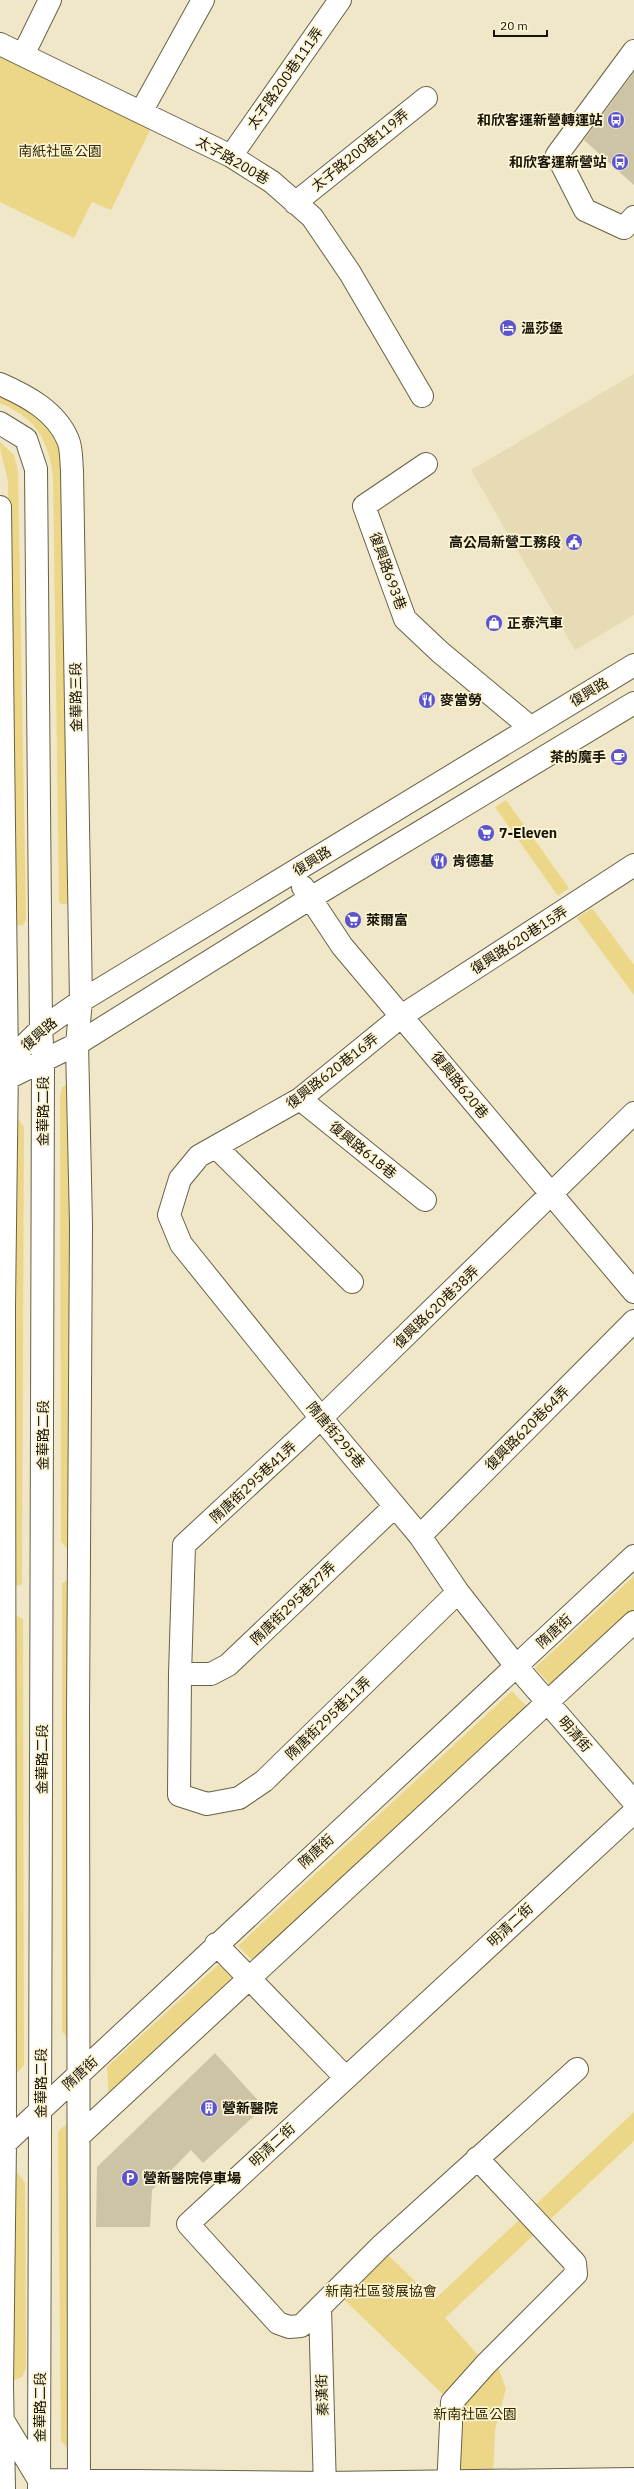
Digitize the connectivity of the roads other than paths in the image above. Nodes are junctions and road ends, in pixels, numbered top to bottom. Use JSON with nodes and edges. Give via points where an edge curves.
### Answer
{"nodes":[{"id":1,"x":50,"y":0,"type":"edge"},
{"id":2,"x":203,"y":0,"type":"edge"},
{"id":3,"x":340,"y":0,"type":"edge"},
{"id":4,"x":0,"y":44,"type":"edge"},
{"id":5,"x":634,"y":51,"type":"edge"},
{"id":6,"x":23,"y":55,"type":"junction"},
{"id":7,"x":426,"y":98,"type":"dead end"},
{"id":8,"x":141,"y":112,"type":"junction"},
{"id":9,"x":231,"y":156,"type":"junction"},
{"id":10,"x":295,"y":203,"type":"junction"},
{"id":11,"x":634,"y":217,"type":"edge"},
{"id":12,"x":0,"y":384,"type":"edge"},
{"id":13,"x":422,"y":396,"type":"dead end"},
{"id":14,"x":0,"y":423,"type":"edge"},
{"id":15,"x":426,"y":464,"type":"dead end"},
{"id":16,"x":0,"y":507,"type":"edge"},
{"id":17,"x":634,"y":665,"type":"edge"},
{"id":18,"x":634,"y":703,"type":"edge"},
{"id":19,"x":530,"y":727,"type":"junction"},
{"id":20,"x":634,"y":865,"type":"edge"},
{"id":21,"x":294,"y":872,"type":"junction"},
{"id":22,"x":309,"y":899,"type":"junction"},
{"id":23,"x":3,"y":970,"type":"edge"},
{"id":24,"x":81,"y":1001,"type":"junction"},
{"id":25,"x":403,"y":1016,"type":"junction"},
{"id":26,"x":41,"y":1029,"type":"junction"},
{"id":27,"x":77,"y":1044,"type":"junction"},
{"id":28,"x":43,"y":1060,"type":"junction"},
{"id":29,"x":3,"y":1074,"type":"edge"},
{"id":30,"x":300,"y":1100,"type":"junction"},
{"id":31,"x":634,"y":1113,"type":"edge"},
{"id":32,"x":216,"y":1147,"type":"junction"},
{"id":33,"x":551,"y":1195,"type":"junction"},
{"id":34,"x":173,"y":1200,"type":"joint"},
{"id":35,"x":425,"y":1200,"type":"dead end"},
{"id":36,"x":352,"y":1282,"type":"dead end"},
{"id":37,"x":634,"y":1292,"type":"edge"},
{"id":38,"x":2,"y":1305,"type":"edge"},
{"id":39,"x":634,"y":1321,"type":"edge"},
{"id":40,"x":321,"y":1418,"type":"junction"},
{"id":41,"x":395,"y":1506,"type":"junction"},
{"id":42,"x":420,"y":1536,"type":"junction"},
{"id":43,"x":634,"y":1556,"type":"edge"},
{"id":44,"x":3,"y":1590,"type":"edge"},
{"id":45,"x":458,"y":1592,"type":"junction"},
{"id":46,"x":634,"y":1622,"type":"edge"},
{"id":47,"x":516,"y":1666,"type":"junction"},
{"id":48,"x":180,"y":1674,"type":"junction"},
{"id":49,"x":547,"y":1702,"type":"junction"},
{"id":50,"x":634,"y":1802,"type":"edge"},
{"id":51,"x":634,"y":1812,"type":"edge"},
{"id":52,"x":216,"y":1944,"type":"junction"},
{"id":53,"x":250,"y":1979,"type":"junction"},
{"id":54,"x":577,"y":2069,"type":"dead end"},
{"id":55,"x":78,"y":2075,"type":"junction"},
{"id":56,"x":345,"y":2076,"type":"junction"},
{"id":57,"x":41,"y":2110,"type":"junction"},
{"id":58,"x":79,"y":2136,"type":"junction"},
{"id":59,"x":3,"y":2146,"type":"edge"},
{"id":60,"x":477,"y":2158,"type":"junction"},
{"id":61,"x":320,"y":2307,"type":"junction"},
{"id":62,"x":2,"y":2419,"type":"edge"},
{"id":63,"x":634,"y":2479,"type":"edge"},
{"id":64,"x":39,"y":2485,"type":"edge"},
{"id":65,"x":448,"y":2485,"type":"edge"},
{"id":66,"x":80,"y":2486,"type":"edge"},
{"id":67,"x":325,"y":2486,"type":"edge"},
{"id":68,"x":4,"y":2489,"type":"edge"}],
"edges":[{"from":1,"to":6,"type":"street"},
{"from":2,"to":8,"type":"street"},
{"from":3,"to":9,"type":"street","name":"太子路200巷111弄"},
{"from":4,"to":6,"type":"street","name":"太子路200巷"},
{"from":5,"to":11,"type":"street","via":[[557,155],[586,210],[624,228]]},
{"from":6,"to":8,"type":"street","name":"太子路200巷"},
{"from":7,"to":10,"type":"street","name":"太子路200巷119弄"},
{"from":8,"to":9,"type":"street","name":"太子路200巷"},
{"from":9,"to":10,"type":"street","name":"太子路200巷","via":[[272,182]]},
{"from":10,"to":13,"type":"street","name":"太子路200巷","via":[[312,217],[350,273]]},
{"from":12,"to":24,"type":"street","name":"金華路三段","via":[[41,406],[56,422],[68,441],[72,471]]},
{"from":14,"to":26,"type":"street","via":[[26,439],[36,469]]},
{"from":15,"to":19,"type":"street","name":"復興路693巷","via":[[364,506],[405,619],[440,652]]},
{"from":16,"to":23,"type":"street"},
{"from":17,"to":19,"type":"street","name":"復興路"},
{"from":18,"to":22,"type":"street","name":"復興路"},
{"from":19,"to":21,"type":"street","name":"復興路"},
{"from":20,"to":25,"type":"street","name":"復興路620巷15弄"},
{"from":21,"to":22,"type":"street","name":"復興路620巷"},
{"from":21,"to":24,"type":"street","name":"復興路"},
{"from":22,"to":25,"type":"street","name":"復興路620巷","via":[[342,946]]},
{"from":22,"to":27,"type":"street","name":"復興路"},
{"from":23,"to":29,"type":"street"},
{"from":24,"to":26,"type":"street","name":"復興路"},
{"from":24,"to":27,"type":"street","name":"金華路三段"},
{"from":25,"to":30,"type":"street","name":"復興路620巷16弄"},
{"from":25,"to":33,"type":"street","name":"復興路620巷"},
{"from":26,"to":28,"type":"street","name":"金華路二段"},
{"from":26,"to":29,"type":"street","name":"復興路"},
{"from":27,"to":28,"type":"street","name":"復興路"},
{"from":27,"to":55,"type":"street","via":[[81,1225]]},
{"from":28,"to":29,"type":"street","name":"復興路"},
{"from":28,"to":57,"type":"street","name":"金華路二段"},
{"from":29,"to":38,"type":"street"},
{"from":30,"to":32,"type":"street","name":"復興路620巷16弄"},
{"from":30,"to":35,"type":"street","name":"復興路618巷"},
{"from":31,"to":33,"type":"street","name":"復興路620巷38弄"},
{"from":32,"to":34,"type":"street","name":"復興路620巷16弄","via":[[199,1156],[180,1179]]},
{"from":32,"to":36,"type":"street"},
{"from":33,"to":37,"type":"street","name":"復興路620巷"},
{"from":33,"to":40,"type":"street","name":"復興路620巷38弄"},
{"from":34,"to":40,"type":"street","name":"隋唐街295巷","via":[[169,1216],[181,1244]]},
{"from":38,"to":44,"type":"street"},
{"from":39,"to":42,"type":"street","name":"復興路620巷64弄"},
{"from":40,"to":41,"type":"street","name":"隋唐街295巷"},
{"from":40,"to":48,"type":"street","name":"隋唐街295巷41弄","via":[[184,1545]]},
{"from":41,"to":42,"type":"street","name":"隋唐街295巷"},
{"from":41,"to":48,"type":"street","name":"隋唐街295巷27弄","via":[[228,1665],[211,1674]]},
{"from":42,"to":45,"type":"street","name":"隋唐街295巷"},
{"from":43,"to":47,"type":"street","name":"隋唐街"},
{"from":44,"to":59,"type":"street"},
{"from":45,"to":47,"type":"street","name":"隋唐街295巷"},
{"from":45,"to":48,"type":"street","name":"隋唐街295巷11弄","via":[[264,1781],[239,1798],[207,1804],[179,1795]]},
{"from":46,"to":49,"type":"street"},
{"from":47,"to":49,"type":"street","name":"明清街"},
{"from":47,"to":52,"type":"street","name":"隋唐街"},
{"from":49,"to":50,"type":"street","name":"明清街"},
{"from":49,"to":53,"type":"street"},
{"from":51,"to":56,"type":"street","name":"明清二街"},
{"from":52,"to":53,"type":"street"},
{"from":52,"to":55,"type":"street","name":"隋唐街"},
{"from":53,"to":56,"type":"street"},
{"from":53,"to":58,"type":"street"},
{"from":54,"to":60,"type":"street","name":"明清二街"},
{"from":55,"to":57,"type":"street","name":"隋唐街"},
{"from":55,"to":58,"type":"street"},
{"from":56,"to":61,"type":"street","name":"明清二街","via":[[188,2224],[278,2323],[289,2327],[301,2326]]},
{"from":57,"to":59,"type":"street","name":"隋唐街"},
{"from":57,"to":64,"type":"street","name":"金華路二段"},
{"from":58,"to":66,"type":"street"},
{"from":59,"to":62,"type":"street"},
{"from":60,"to":61,"type":"street","name":"明清二街","via":[[380,2247]]},
{"from":60,"to":65,"type":"street","via":[[575,2263],[576,2274],[486,2364],[452,2402]]},
{"from":61,"to":67,"type":"street","name":"秦漢街"},
{"from":62,"to":64,"type":"street"},
{"from":62,"to":68,"type":"street"},
{"from":63,"to":65,"type":"street"},
{"from":64,"to":66,"type":"street"},
{"from":65,"to":67,"type":"street"},
{"from":66,"to":67,"type":"street"}]}
